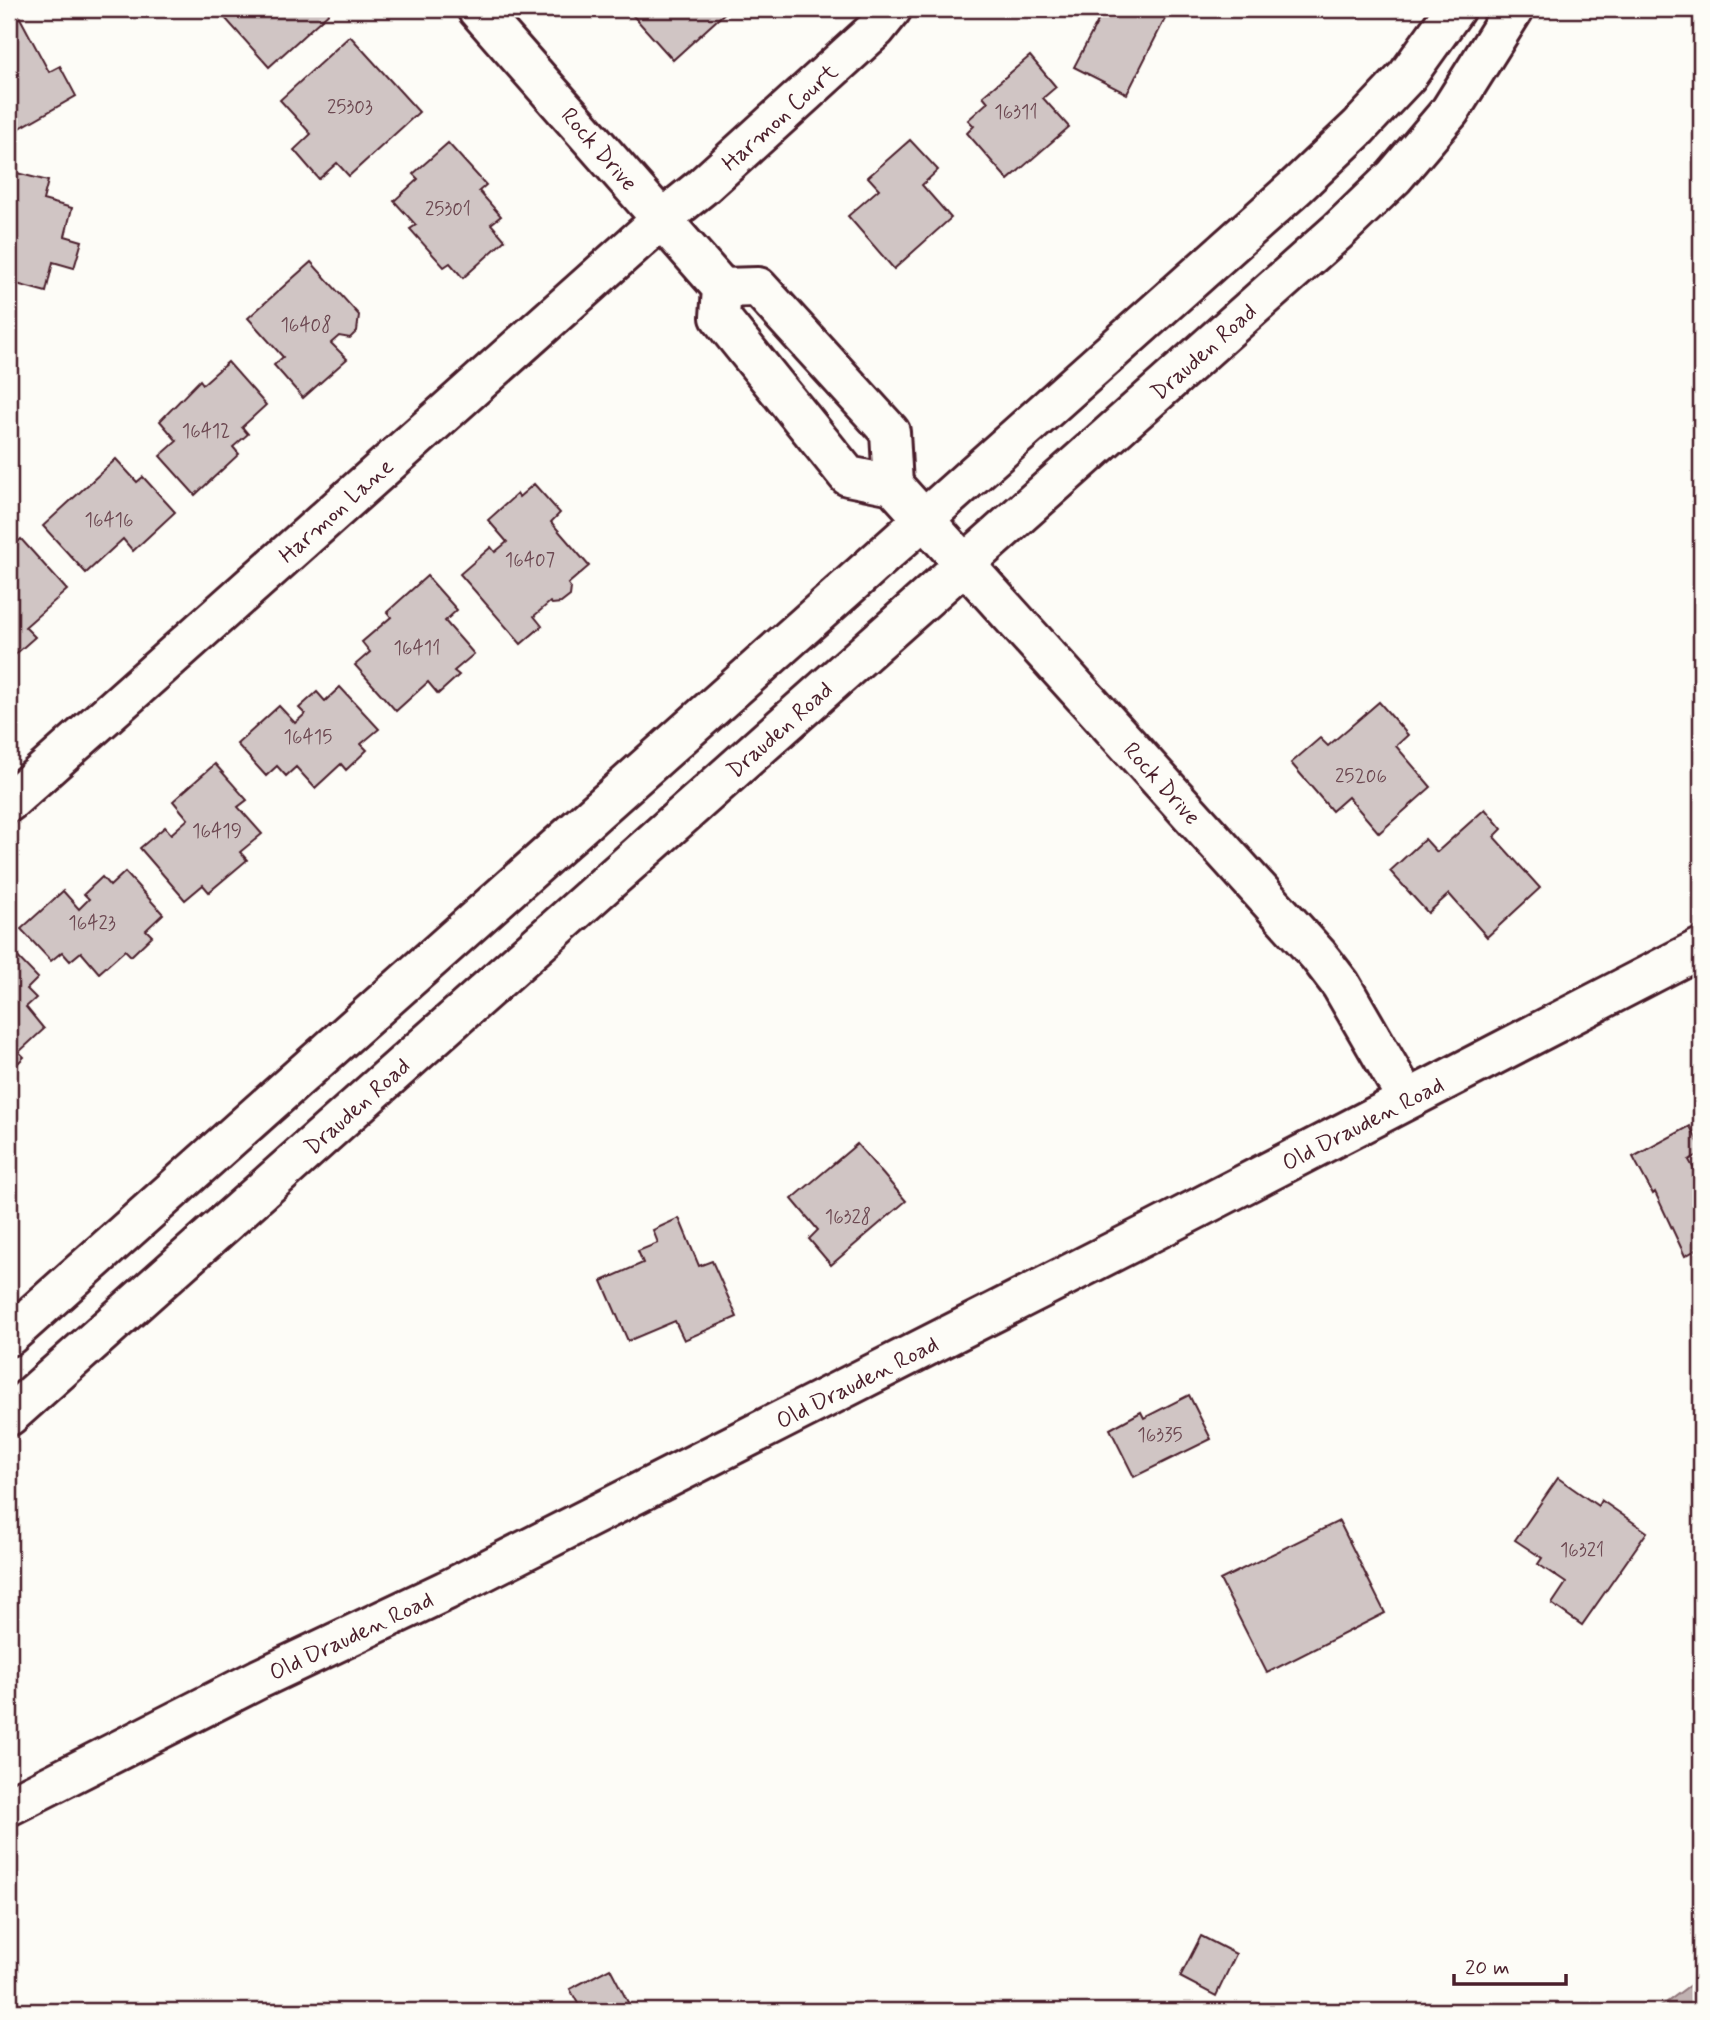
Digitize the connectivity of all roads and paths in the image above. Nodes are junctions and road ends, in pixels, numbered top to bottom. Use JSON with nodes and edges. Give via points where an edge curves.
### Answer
{"nodes":[{"id":1,"x":477,"y":9,"type":"edge"},
{"id":2,"x":892,"y":9,"type":"edge"},
{"id":3,"x":1455,"y":9,"type":"edge"},
{"id":4,"x":1514,"y":9,"type":"edge"},
{"id":5,"x":662,"y":219,"type":"junction"},
{"id":6,"x":722,"y":288,"type":"junction"},
{"id":7,"x":893,"y":485,"type":"junction"},
{"id":8,"x":925,"y":520,"type":"junction"},
{"id":9,"x":965,"y":564,"type":"junction"},
{"id":10,"x":9,"y":802,"type":"edge"},
{"id":11,"x":1701,"y":948,"type":"edge"},
{"id":12,"x":1407,"y":1099,"type":"junction"},
{"id":13,"x":9,"y":1336,"type":"edge"},
{"id":14,"x":9,"y":1416,"type":"edge"},
{"id":15,"x":9,"y":1807,"type":"edge"}],
"edges":[{"from":1,"to":5,"type":"street","name":"Rock Drive"},
{"from":2,"to":5,"type":"street","name":"Harmon Court","via":[[876,29],[709,182]]},
{"from":3,"to":8,"type":"street","via":[[1407,76],[1359,127]]},
{"from":4,"to":9,"type":"street","name":"Drauden Road","via":[[1450,111],[1394,177]]},
{"from":5,"to":6,"type":"street","name":"Rock Drive"},
{"from":5,"to":10,"type":"street","name":"Harmon Lane"},
{"from":6,"to":7,"type":"street","via":[[720,317],[848,475]]},
{"from":6,"to":7,"type":"street","via":[[758,287],[890,432]]},
{"from":7,"to":8,"type":"street","name":"Rock Drive"},
{"from":8,"to":9,"type":"street","name":"Rock Drive"},
{"from":8,"to":13,"type":"street"},
{"from":9,"to":12,"type":"street","name":"Rock Drive","via":[[1318,955],[1341,985]]},
{"from":9,"to":14,"type":"street","name":"Drauden Road"},
{"from":11,"to":12,"type":"street","name":"Old Drauden Road"},
{"from":12,"to":15,"type":"street","name":"Old Drauden Road","via":[[471,1578],[259,1679]]}]}
